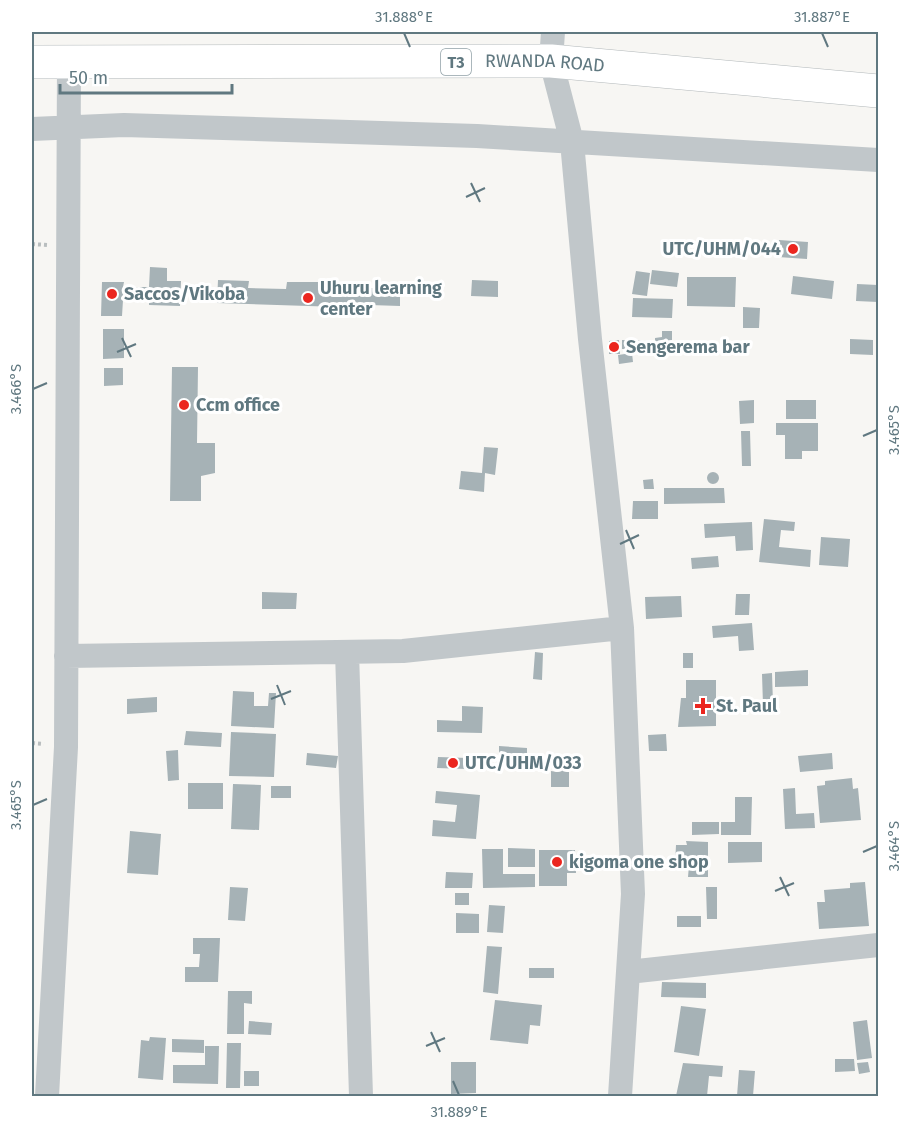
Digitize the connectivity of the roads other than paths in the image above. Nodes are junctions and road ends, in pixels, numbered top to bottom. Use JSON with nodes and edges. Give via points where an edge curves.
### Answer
{"nodes":[{"id":1,"x":552,"y":46,"type":"edge"},
{"id":2,"x":32,"y":62,"type":"edge"},
{"id":3,"x":69,"y":62,"type":"junction"},
{"id":4,"x":879,"y":91,"type":"edge"},
{"id":5,"x":70,"y":127,"type":"junction"},
{"id":6,"x":32,"y":129,"type":"edge"},
{"id":7,"x":572,"y":142,"type":"junction"},
{"id":8,"x":879,"y":160,"type":"edge"},
{"id":9,"x":622,"y":628,"type":"junction"},
{"id":10,"x":347,"y":652,"type":"junction"},
{"id":11,"x":66,"y":656,"type":"junction"},
{"id":12,"x":879,"y":945,"type":"edge"},
{"id":13,"x":628,"y":972,"type":"junction"},
{"id":14,"x":47,"y":1096,"type":"edge"},
{"id":15,"x":361,"y":1096,"type":"edge"},
{"id":16,"x":621,"y":1096,"type":"edge"}],
"edges":[{"from":1,"to":3,"type":"highway","name":"RWANDA ROAD","number":"T3"},
{"from":1,"to":4,"type":"highway","name":"RWANDA ROAD","number":"T3"},
{"from":1,"to":7,"type":"street"},
{"from":2,"to":3,"type":"highway","name":"RWANDA ROAD","number":"T3"},
{"from":3,"to":5,"type":"street"},
{"from":5,"to":6,"type":"street"},
{"from":5,"to":7,"type":"street","via":[[136,125]]},
{"from":5,"to":11,"type":"street"},
{"from":7,"to":8,"type":"street"},
{"from":7,"to":9,"type":"street"},
{"from":9,"to":10,"type":"street","via":[[403,651]]},
{"from":9,"to":13,"type":"street","via":[[633,894]]},
{"from":10,"to":11,"type":"street"},
{"from":10,"to":15,"type":"street"},
{"from":11,"to":14,"type":"street","via":[[66,747]]},
{"from":12,"to":13,"type":"street"},
{"from":13,"to":16,"type":"street"}]}
